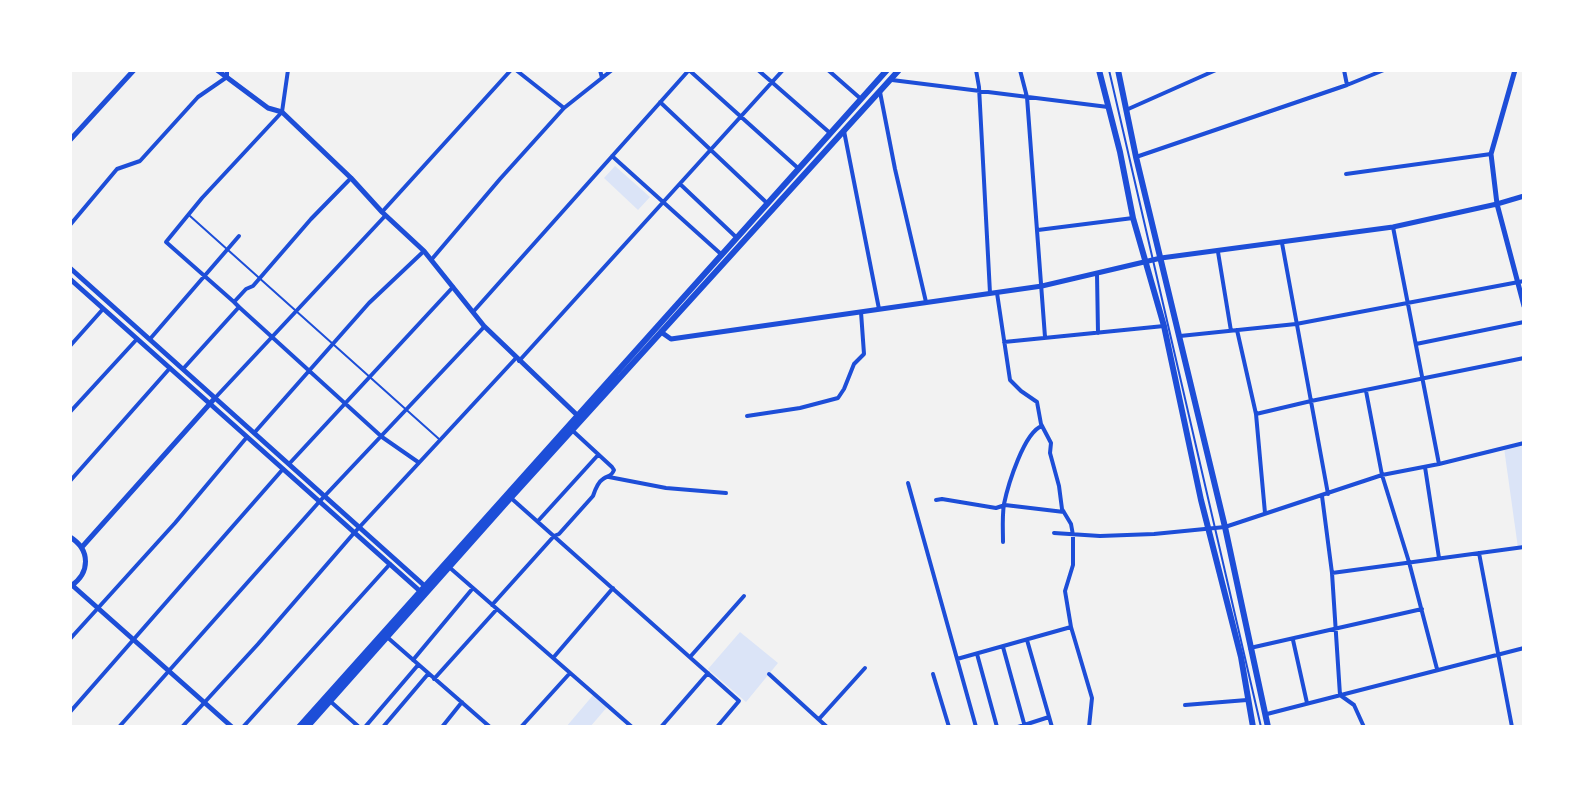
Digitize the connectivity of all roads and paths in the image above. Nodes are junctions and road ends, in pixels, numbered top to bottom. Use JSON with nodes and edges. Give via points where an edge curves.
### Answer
{"nodes":[{"id":1,"x":134,"y":70,"type":"edge"},
{"id":2,"x":217,"y":70,"type":"edge"},
{"id":3,"x":288,"y":70,"type":"edge"},
{"id":4,"x":514,"y":70,"type":"edge"},
{"id":5,"x":600,"y":70,"type":"edge"},
{"id":6,"x":612,"y":70,"type":"edge"},
{"id":7,"x":689,"y":70,"type":"edge"},
{"id":8,"x":758,"y":70,"type":"edge"},
{"id":9,"x":783,"y":70,"type":"edge"},
{"id":10,"x":828,"y":70,"type":"edge"},
{"id":11,"x":887,"y":70,"type":"edge"},
{"id":12,"x":899,"y":70,"type":"edge"},
{"id":13,"x":976,"y":70,"type":"edge"},
{"id":14,"x":1020,"y":70,"type":"edge"},
{"id":15,"x":1099,"y":70,"type":"edge"},
{"id":16,"x":1109,"y":70,"type":"edge"},
{"id":17,"x":1118,"y":70,"type":"edge"},
{"id":18,"x":1216,"y":70,"type":"edge"},
{"id":19,"x":1344,"y":70,"type":"edge"},
{"id":20,"x":1384,"y":70,"type":"edge"},
{"id":21,"x":1515,"y":70,"type":"edge"},
{"id":22,"x":227,"y":74,"type":"edge"},
{"id":23,"x":602,"y":78,"type":"junction"},
{"id":24,"x":890,"y":80,"type":"junction"},
{"id":25,"x":772,"y":82,"type":"junction"},
{"id":26,"x":1347,"y":85,"type":"junction"},
{"id":27,"x":979,"y":90,"type":"junction"},
{"id":28,"x":880,"y":92,"type":"junction"},
{"id":29,"x":1027,"y":97,"type":"junction"},
{"id":30,"x":861,"y":99,"type":"junction"},
{"id":31,"x":660,"y":102,"type":"junction"},
{"id":32,"x":1108,"y":107,"type":"junction"},
{"id":33,"x":564,"y":108,"type":"junction"},
{"id":34,"x":1126,"y":110,"type":"junction"},
{"id":35,"x":282,"y":112,"type":"junction"},
{"id":36,"x":742,"y":116,"type":"junction"},
{"id":37,"x":844,"y":131,"type":"junction"},
{"id":38,"x":830,"y":133,"type":"junction"},
{"id":39,"x":70,"y":140,"type":"edge"},
{"id":40,"x":710,"y":150,"type":"junction"},
{"id":41,"x":1491,"y":154,"type":"junction"},
{"id":42,"x":612,"y":156,"type":"junction"},
{"id":43,"x":1136,"y":157,"type":"junction"},
{"id":44,"x":799,"y":169,"type":"junction"},
{"id":45,"x":1346,"y":174,"type":"dead end"},
{"id":46,"x":351,"y":178,"type":"junction"},
{"id":47,"x":680,"y":184,"type":"junction"},
{"id":48,"x":1524,"y":196,"type":"edge"},
{"id":49,"x":664,"y":202,"type":"junction"},
{"id":50,"x":768,"y":204,"type":"junction"},
{"id":51,"x":1497,"y":204,"type":"junction"},
{"id":52,"x":384,"y":214,"type":"junction"},
{"id":53,"x":188,"y":215,"type":"junction"},
{"id":54,"x":1133,"y":218,"type":"junction"},
{"id":55,"x":70,"y":225,"type":"edge"},
{"id":56,"x":1393,"y":227,"type":"junction"},
{"id":57,"x":1038,"y":230,"type":"junction"},
{"id":58,"x":239,"y":236,"type":"dead end"},
{"id":59,"x":737,"y":238,"type":"junction"},
{"id":60,"x":1282,"y":243,"type":"junction"},
{"id":61,"x":227,"y":249,"type":"junction"},
{"id":62,"x":424,"y":251,"type":"junction"},
{"id":63,"x":1218,"y":252,"type":"junction"},
{"id":64,"x":722,"y":255,"type":"junction"},
{"id":65,"x":1161,"y":258,"type":"junction"},
{"id":66,"x":432,"y":259,"type":"junction"},
{"id":67,"x":1146,"y":263,"type":"junction"},
{"id":68,"x":70,"y":268,"type":"edge"},
{"id":69,"x":1097,"y":274,"type":"junction"},
{"id":70,"x":205,"y":276,"type":"junction"},
{"id":71,"x":260,"y":278,"type":"junction"},
{"id":72,"x":70,"y":280,"type":"edge"},
{"id":73,"x":1521,"y":281,"type":"edge"},
{"id":74,"x":1042,"y":286,"type":"junction"},
{"id":75,"x":453,"y":287,"type":"junction"},
{"id":76,"x":994,"y":293,"type":"junction"},
{"id":77,"x":234,"y":302,"type":"junction"},
{"id":78,"x":926,"y":302,"type":"junction"},
{"id":79,"x":1408,"y":304,"type":"junction"},
{"id":80,"x":1524,"y":306,"type":"edge"},
{"id":81,"x":239,"y":307,"type":"junction"},
{"id":82,"x":103,"y":309,"type":"junction"},
{"id":83,"x":879,"y":309,"type":"junction"},
{"id":84,"x":296,"y":310,"type":"junction"},
{"id":85,"x":473,"y":312,"type":"junction"},
{"id":86,"x":861,"y":312,"type":"junction"},
{"id":87,"x":1524,"y":322,"type":"edge"},
{"id":88,"x":1296,"y":324,"type":"junction"},
{"id":89,"x":484,"y":326,"type":"junction"},
{"id":90,"x":1164,"y":326,"type":"junction"},
{"id":91,"x":1234,"y":330,"type":"junction"},
{"id":92,"x":661,"y":332,"type":"junction"},
{"id":93,"x":1098,"y":333,"type":"junction"},
{"id":94,"x":1180,"y":336,"type":"junction"},
{"id":95,"x":272,"y":337,"type":"junction"},
{"id":96,"x":1045,"y":337,"type":"junction"},
{"id":97,"x":137,"y":339,"type":"junction"},
{"id":98,"x":150,"y":339,"type":"junction"},
{"id":99,"x":1004,"y":342,"type":"junction"},
{"id":100,"x":334,"y":344,"type":"junction"},
{"id":101,"x":1416,"y":344,"type":"junction"},
{"id":102,"x":70,"y":346,"type":"edge"},
{"id":103,"x":1524,"y":358,"type":"edge"},
{"id":104,"x":517,"y":360,"type":"junction"},
{"id":105,"x":170,"y":368,"type":"junction"},
{"id":106,"x":183,"y":369,"type":"junction"},
{"id":107,"x":310,"y":371,"type":"junction"},
{"id":108,"x":368,"y":378,"type":"junction"},
{"id":109,"x":1423,"y":380,"type":"junction"},
{"id":110,"x":1366,"y":391,"type":"junction"},
{"id":111,"x":215,"y":398,"type":"junction"},
{"id":112,"x":1311,"y":401,"type":"junction"},
{"id":113,"x":345,"y":402,"type":"junction"},
{"id":114,"x":210,"y":404,"type":"junction"},
{"id":115,"x":406,"y":411,"type":"junction"},
{"id":116,"x":70,"y":412,"type":"edge"},
{"id":117,"x":1256,"y":414,"type":"junction"},
{"id":118,"x":577,"y":415,"type":"junction"},
{"id":119,"x":747,"y":416,"type":"dead end"},
{"id":120,"x":1042,"y":426,"type":"junction"},
{"id":121,"x":573,"y":431,"type":"junction"},
{"id":122,"x":255,"y":432,"type":"junction"},
{"id":123,"x":247,"y":437,"type":"junction"},
{"id":124,"x":382,"y":437,"type":"junction"},
{"id":125,"x":440,"y":440,"type":"junction"},
{"id":126,"x":1524,"y":443,"type":"edge"},
{"id":127,"x":598,"y":455,"type":"junction"},
{"id":128,"x":418,"y":463,"type":"junction"},
{"id":129,"x":1439,"y":464,"type":"junction"},
{"id":130,"x":286,"y":466,"type":"junction"},
{"id":131,"x":1425,"y":467,"type":"junction"},
{"id":132,"x":1382,"y":475,"type":"junction"},
{"id":133,"x":609,"y":477,"type":"junction"},
{"id":134,"x":70,"y":481,"type":"edge"},
{"id":135,"x":908,"y":483,"type":"dead end"},
{"id":136,"x":726,"y":493,"type":"dead end"},
{"id":137,"x":1328,"y":494,"type":"junction"},
{"id":138,"x":1322,"y":496,"type":"junction"},
{"id":139,"x":325,"y":497,"type":"junction"},
{"id":140,"x":511,"y":498,"type":"junction"},
{"id":141,"x":936,"y":500,"type":"dead end"},
{"id":142,"x":319,"y":502,"type":"junction"},
{"id":143,"x":1004,"y":505,"type":"junction"},
{"id":144,"x":1064,"y":512,"type":"junction"},
{"id":145,"x":1265,"y":513,"type":"junction"},
{"id":146,"x":538,"y":521,"type":"junction"},
{"id":147,"x":1225,"y":527,"type":"junction"},
{"id":148,"x":1208,"y":528,"type":"junction"},
{"id":149,"x":357,"y":530,"type":"junction"},
{"id":150,"x":1054,"y":533,"type":"dead end"},
{"id":151,"x":1073,"y":535,"type":"junction"},
{"id":152,"x":554,"y":536,"type":"junction"},
{"id":153,"x":70,"y":537,"type":"edge"},
{"id":154,"x":1003,"y":542,"type":"dead end"},
{"id":155,"x":82,"y":547,"type":"junction"},
{"id":156,"x":1524,"y":547,"type":"edge"},
{"id":157,"x":1479,"y":553,"type":"junction"},
{"id":158,"x":1439,"y":558,"type":"junction"},
{"id":159,"x":1409,"y":562,"type":"junction"},
{"id":160,"x":390,"y":564,"type":"junction"},
{"id":161,"x":449,"y":567,"type":"junction"},
{"id":162,"x":1332,"y":573,"type":"junction"},
{"id":163,"x":71,"y":586,"type":"edge"},
{"id":164,"x":473,"y":588,"type":"junction"},
{"id":165,"x":613,"y":588,"type":"junction"},
{"id":166,"x":424,"y":591,"type":"junction"},
{"id":167,"x":744,"y":596,"type":"dead end"},
{"id":168,"x":494,"y":607,"type":"junction"},
{"id":169,"x":97,"y":608,"type":"junction"},
{"id":170,"x":1422,"y":609,"type":"junction"},
{"id":171,"x":1071,"y":627,"type":"junction"},
{"id":172,"x":1337,"y":629,"type":"junction"},
{"id":173,"x":387,"y":637,"type":"junction"},
{"id":174,"x":70,"y":639,"type":"edge"},
{"id":175,"x":134,"y":640,"type":"junction"},
{"id":176,"x":1027,"y":640,"type":"junction"},
{"id":177,"x":1293,"y":640,"type":"junction"},
{"id":178,"x":1003,"y":647,"type":"junction"},
{"id":179,"x":1250,"y":648,"type":"junction"},
{"id":180,"x":1524,"y":648,"type":"edge"},
{"id":181,"x":977,"y":654,"type":"junction"},
{"id":182,"x":1499,"y":654,"type":"junction"},
{"id":183,"x":690,"y":657,"type":"junction"},
{"id":184,"x":553,"y":658,"type":"junction"},
{"id":185,"x":413,"y":660,"type":"junction"},
{"id":186,"x":957,"y":660,"type":"junction"},
{"id":187,"x":419,"y":665,"type":"junction"},
{"id":188,"x":865,"y":668,"type":"dead end"},
{"id":189,"x":1437,"y":669,"type":"junction"},
{"id":190,"x":169,"y":671,"type":"junction"},
{"id":191,"x":570,"y":673,"type":"junction"},
{"id":192,"x":708,"y":673,"type":"junction"},
{"id":193,"x":429,"y":674,"type":"junction"},
{"id":194,"x":769,"y":674,"type":"dead end"},
{"id":195,"x":933,"y":674,"type":"dead end"},
{"id":196,"x":434,"y":679,"type":"junction"},
{"id":197,"x":1340,"y":695,"type":"junction"},
{"id":198,"x":1247,"y":700,"type":"junction"},
{"id":199,"x":330,"y":701,"type":"junction"},
{"id":200,"x":462,"y":702,"type":"junction"},
{"id":201,"x":204,"y":703,"type":"junction"},
{"id":202,"x":1307,"y":703,"type":"junction"},
{"id":203,"x":1185,"y":705,"type":"dead end"},
{"id":204,"x":70,"y":712,"type":"edge"},
{"id":205,"x":1264,"y":714,"type":"junction"},
{"id":206,"x":1049,"y":717,"type":"junction"},
{"id":207,"x":819,"y":719,"type":"junction"},
{"id":208,"x":313,"y":725,"type":"edge"},
{"id":209,"x":1025,"y":726,"type":"edge"},
{"id":210,"x":119,"y":727,"type":"edge"},
{"id":211,"x":182,"y":727,"type":"edge"},
{"id":212,"x":232,"y":727,"type":"edge"},
{"id":213,"x":243,"y":727,"type":"edge"},
{"id":214,"x":299,"y":727,"type":"edge"},
{"id":215,"x":362,"y":727,"type":"edge"},
{"id":216,"x":383,"y":727,"type":"edge"},
{"id":217,"x":442,"y":727,"type":"edge"},
{"id":218,"x":490,"y":727,"type":"edge"},
{"id":219,"x":521,"y":727,"type":"edge"},
{"id":220,"x":631,"y":727,"type":"edge"},
{"id":221,"x":661,"y":727,"type":"edge"},
{"id":222,"x":717,"y":727,"type":"edge"},
{"id":223,"x":827,"y":727,"type":"edge"},
{"id":224,"x":949,"y":727,"type":"edge"},
{"id":225,"x":976,"y":727,"type":"edge"},
{"id":226,"x":997,"y":727,"type":"edge"},
{"id":227,"x":1018,"y":727,"type":"edge"},
{"id":228,"x":1052,"y":727,"type":"edge"},
{"id":229,"x":1089,"y":727,"type":"edge"},
{"id":230,"x":1253,"y":727,"type":"edge"},
{"id":231,"x":1261,"y":727,"type":"edge"},
{"id":232,"x":1268,"y":727,"type":"edge"},
{"id":233,"x":1364,"y":727,"type":"edge"},
{"id":234,"x":1512,"y":727,"type":"edge"}],
"edges":[{"from":1,"to":39,"type":"street"},
{"from":2,"to":22,"type":"street"},
{"from":3,"to":35,"type":"street"},
{"from":4,"to":33,"type":"street"},
{"from":4,"to":52,"type":"street"},
{"from":5,"to":23,"type":"street"},
{"from":6,"to":23,"type":"street"},
{"from":7,"to":31,"type":"street"},
{"from":7,"to":36,"type":"street"},
{"from":8,"to":25,"type":"street"},
{"from":9,"to":25,"type":"street"},
{"from":10,"to":30,"type":"street"},
{"from":11,"to":30,"type":"main road"},
{"from":12,"to":24,"type":"main road"},
{"from":13,"to":27,"type":"street"},
{"from":14,"to":29,"type":"street"},
{"from":15,"to":32,"type":"main road"},
{"from":16,"to":231,"type":"lane"},
{"from":17,"to":34,"type":"main road"},
{"from":18,"to":34,"type":"street"},
{"from":19,"to":26,"type":"street"},
{"from":20,"to":26,"type":"street"},
{"from":21,"to":41,"type":"street"},
{"from":22,"to":35,"type":"street","via":[[268,108]]},
{"from":22,"to":55,"type":"street","via":[[198,97],[140,161],[117,169]]},
{"from":23,"to":33,"type":"street"},
{"from":24,"to":27,"type":"street"},
{"from":24,"to":28,"type":"main road"},
{"from":25,"to":36,"type":"street"},
{"from":25,"to":38,"type":"street"},
{"from":26,"to":43,"type":"street"},
{"from":27,"to":29,"type":"street"},
{"from":27,"to":76,"type":"street"},
{"from":28,"to":37,"type":"main road"},
{"from":28,"to":78,"type":"street"},
{"from":29,"to":32,"type":"street"},
{"from":29,"to":57,"type":"street"},
{"from":30,"to":38,"type":"main road"},
{"from":31,"to":40,"type":"street"},
{"from":31,"to":42,"type":"street"},
{"from":32,"to":54,"type":"main road"},
{"from":33,"to":66,"type":"street"},
{"from":34,"to":43,"type":"main road"},
{"from":35,"to":46,"type":"street"},
{"from":35,"to":53,"type":"street"},
{"from":36,"to":40,"type":"street"},
{"from":36,"to":44,"type":"street"},
{"from":37,"to":83,"type":"street"},
{"from":37,"to":92,"type":"main road"},
{"from":38,"to":44,"type":"main road"},
{"from":40,"to":47,"type":"street"},
{"from":40,"to":50,"type":"street"},
{"from":41,"to":45,"type":"street"},
{"from":41,"to":51,"type":"street"},
{"from":42,"to":49,"type":"street"},
{"from":42,"to":85,"type":"street"},
{"from":43,"to":65,"type":"main road"},
{"from":44,"to":50,"type":"main road"},
{"from":46,"to":52,"type":"street"},
{"from":46,"to":71,"type":"street"},
{"from":47,"to":49,"type":"street"},
{"from":47,"to":59,"type":"street"},
{"from":48,"to":51,"type":"street"},
{"from":49,"to":64,"type":"street"},
{"from":49,"to":104,"type":"street"},
{"from":50,"to":59,"type":"main road"},
{"from":51,"to":56,"type":"street"},
{"from":51,"to":73,"type":"street"},
{"from":52,"to":62,"type":"street"},
{"from":52,"to":84,"type":"street"},
{"from":53,"to":61,"type":"lane"},
{"from":53,"to":70,"type":"street","via":[[166,242]]},
{"from":54,"to":57,"type":"street"},
{"from":54,"to":67,"type":"main road"},
{"from":56,"to":60,"type":"street"},
{"from":56,"to":79,"type":"street"},
{"from":57,"to":74,"type":"street"},
{"from":58,"to":61,"type":"street"},
{"from":59,"to":64,"type":"main road"},
{"from":60,"to":63,"type":"street"},
{"from":60,"to":88,"type":"street"},
{"from":61,"to":70,"type":"street"},
{"from":61,"to":71,"type":"lane"},
{"from":62,"to":66,"type":"street"},
{"from":62,"to":100,"type":"street"},
{"from":63,"to":65,"type":"street"},
{"from":63,"to":91,"type":"street"},
{"from":64,"to":118,"type":"main road"},
{"from":65,"to":67,"type":"street"},
{"from":65,"to":94,"type":"main road"},
{"from":66,"to":75,"type":"street"},
{"from":67,"to":69,"type":"street"},
{"from":67,"to":90,"type":"main road"},
{"from":68,"to":98,"type":"street"},
{"from":69,"to":74,"type":"street"},
{"from":69,"to":93,"type":"street"},
{"from":70,"to":77,"type":"street"},
{"from":70,"to":98,"type":"street"},
{"from":71,"to":77,"type":"street"},
{"from":71,"to":84,"type":"lane"},
{"from":72,"to":82,"type":"street"},
{"from":73,"to":79,"type":"street"},
{"from":73,"to":80,"type":"street"},
{"from":74,"to":76,"type":"street"},
{"from":74,"to":96,"type":"street"},
{"from":75,"to":85,"type":"street"},
{"from":75,"to":108,"type":"street"},
{"from":76,"to":78,"type":"street"},
{"from":76,"to":99,"type":"street"},
{"from":77,"to":81,"type":"street"},
{"from":78,"to":83,"type":"street"},
{"from":79,"to":88,"type":"street"},
{"from":79,"to":101,"type":"street"},
{"from":81,"to":95,"type":"street"},
{"from":81,"to":106,"type":"street"},
{"from":82,"to":97,"type":"street"},
{"from":82,"to":102,"type":"street"},
{"from":83,"to":86,"type":"street"},
{"from":84,"to":95,"type":"street"},
{"from":84,"to":100,"type":"lane"},
{"from":85,"to":89,"type":"street"},
{"from":86,"to":92,"type":"street","via":[[671,339]]},
{"from":86,"to":119,"type":"street","via":[[864,354],[838,398]]},
{"from":87,"to":101,"type":"street"},
{"from":88,"to":91,"type":"street"},
{"from":88,"to":112,"type":"street"},
{"from":89,"to":104,"type":"street"},
{"from":89,"to":115,"type":"street"},
{"from":90,"to":93,"type":"street"},
{"from":90,"to":148,"type":"main road"},
{"from":91,"to":94,"type":"street"},
{"from":91,"to":117,"type":"street"},
{"from":92,"to":121,"type":"main road"},
{"from":93,"to":96,"type":"street"},
{"from":94,"to":147,"type":"main road"},
{"from":95,"to":107,"type":"street"},
{"from":95,"to":111,"type":"street"},
{"from":96,"to":99,"type":"street"},
{"from":97,"to":105,"type":"street"},
{"from":97,"to":116,"type":"street"},
{"from":98,"to":106,"type":"street"},
{"from":99,"to":120,"type":"street","via":[[1010,380],[1037,402]]},
{"from":100,"to":107,"type":"street"},
{"from":100,"to":108,"type":"lane"},
{"from":101,"to":109,"type":"street"},
{"from":103,"to":109,"type":"street"},
{"from":104,"to":118,"type":"street"},
{"from":104,"to":125,"type":"street"},
{"from":105,"to":114,"type":"street"},
{"from":105,"to":134,"type":"street"},
{"from":106,"to":111,"type":"street"},
{"from":107,"to":113,"type":"street"},
{"from":107,"to":122,"type":"street"},
{"from":108,"to":113,"type":"street"},
{"from":108,"to":115,"type":"lane"},
{"from":109,"to":110,"type":"street"},
{"from":109,"to":129,"type":"street"},
{"from":110,"to":112,"type":"street"},
{"from":110,"to":132,"type":"street"},
{"from":111,"to":114,"type":"street"},
{"from":111,"to":122,"type":"street"},
{"from":112,"to":117,"type":"street"},
{"from":112,"to":137,"type":"street"},
{"from":113,"to":124,"type":"street"},
{"from":113,"to":130,"type":"street"},
{"from":114,"to":123,"type":"street"},
{"from":114,"to":155,"type":"street"},
{"from":115,"to":124,"type":"street"},
{"from":115,"to":125,"type":"lane"},
{"from":117,"to":145,"type":"street"},
{"from":118,"to":166,"type":"main road"},
{"from":120,"to":143,"type":"street","via":[[1027,441]]},
{"from":120,"to":144,"type":"street","via":[[1051,443]]},
{"from":121,"to":127,"type":"street"},
{"from":121,"to":140,"type":"main road"},
{"from":122,"to":130,"type":"street"},
{"from":123,"to":130,"type":"street"},
{"from":123,"to":169,"type":"street"},
{"from":124,"to":128,"type":"street"},
{"from":124,"to":139,"type":"street"},
{"from":125,"to":128,"type":"street"},
{"from":126,"to":129,"type":"street"},
{"from":127,"to":133,"type":"street","via":[[614,470]]},
{"from":127,"to":146,"type":"street"},
{"from":128,"to":149,"type":"street"},
{"from":129,"to":131,"type":"street"},
{"from":130,"to":139,"type":"street"},
{"from":130,"to":142,"type":"street"},
{"from":130,"to":175,"type":"street"},
{"from":131,"to":132,"type":"street"},
{"from":131,"to":158,"type":"street"},
{"from":132,"to":137,"type":"street"},
{"from":132,"to":159,"type":"street"},
{"from":133,"to":136,"type":"street"},
{"from":133,"to":152,"type":"street"},
{"from":135,"to":186,"type":"street"},
{"from":137,"to":138,"type":"street"},
{"from":138,"to":145,"type":"street"},
{"from":138,"to":162,"type":"street"},
{"from":139,"to":142,"type":"street"},
{"from":139,"to":149,"type":"street"},
{"from":140,"to":146,"type":"street"},
{"from":140,"to":161,"type":"main road"},
{"from":141,"to":143,"type":"street"},
{"from":142,"to":149,"type":"street"},
{"from":142,"to":190,"type":"street"},
{"from":143,"to":144,"type":"street"},
{"from":143,"to":154,"type":"street"},
{"from":144,"to":151,"type":"street"},
{"from":145,"to":147,"type":"street"},
{"from":146,"to":152,"type":"street"},
{"from":147,"to":148,"type":"street"},
{"from":147,"to":179,"type":"main road"},
{"from":148,"to":151,"type":"street"},
{"from":148,"to":198,"type":"main road"},
{"from":149,"to":160,"type":"street"},
{"from":149,"to":166,"type":"street"},
{"from":149,"to":201,"type":"street"},
{"from":150,"to":151,"type":"street"},
{"from":151,"to":171,"type":"street","via":[[1073,565],[1065,591]]},
{"from":152,"to":165,"type":"street"},
{"from":152,"to":168,"type":"street"},
{"from":153,"to":155,"type":"street"},
{"from":155,"to":163,"type":"street","via":[[84,573]]},
{"from":156,"to":157,"type":"street"},
{"from":157,"to":158,"type":"street"},
{"from":157,"to":182,"type":"street"},
{"from":158,"to":159,"type":"street"},
{"from":159,"to":162,"type":"street"},
{"from":159,"to":170,"type":"street"},
{"from":160,"to":166,"type":"street"},
{"from":160,"to":213,"type":"street"},
{"from":161,"to":164,"type":"street"},
{"from":161,"to":166,"type":"main road"},
{"from":162,"to":172,"type":"street"},
{"from":163,"to":169,"type":"street"},
{"from":164,"to":168,"type":"street"},
{"from":164,"to":185,"type":"street"},
{"from":165,"to":183,"type":"street"},
{"from":165,"to":184,"type":"street"},
{"from":166,"to":173,"type":"main road"},
{"from":166,"to":214,"type":"main road"},
{"from":167,"to":183,"type":"street"},
{"from":168,"to":184,"type":"street"},
{"from":168,"to":196,"type":"street"},
{"from":169,"to":174,"type":"street"},
{"from":169,"to":175,"type":"street"},
{"from":170,"to":172,"type":"street"},
{"from":170,"to":189,"type":"street"},
{"from":171,"to":176,"type":"street"},
{"from":171,"to":229,"type":"street","via":[[1092,698]]},
{"from":172,"to":177,"type":"street"},
{"from":172,"to":197,"type":"street"},
{"from":173,"to":185,"type":"street"},
{"from":173,"to":199,"type":"main road"},
{"from":175,"to":190,"type":"street"},
{"from":175,"to":204,"type":"street"},
{"from":176,"to":178,"type":"street"},
{"from":176,"to":206,"type":"street"},
{"from":177,"to":179,"type":"street"},
{"from":177,"to":202,"type":"street"},
{"from":178,"to":181,"type":"street"},
{"from":178,"to":209,"type":"street"},
{"from":179,"to":205,"type":"main road"},
{"from":180,"to":182,"type":"street"},
{"from":181,"to":186,"type":"street"},
{"from":181,"to":226,"type":"street"},
{"from":182,"to":189,"type":"street"},
{"from":182,"to":234,"type":"street"},
{"from":183,"to":192,"type":"street"},
{"from":184,"to":191,"type":"street"},
{"from":185,"to":187,"type":"street"},
{"from":186,"to":225,"type":"street"},
{"from":187,"to":193,"type":"street"},
{"from":187,"to":215,"type":"street"},
{"from":188,"to":207,"type":"street"},
{"from":189,"to":197,"type":"street"},
{"from":190,"to":201,"type":"street"},
{"from":190,"to":210,"type":"street"},
{"from":191,"to":219,"type":"street"},
{"from":191,"to":220,"type":"street"},
{"from":192,"to":221,"type":"street"},
{"from":192,"to":222,"type":"street","via":[[739,701]]},
{"from":193,"to":196,"type":"street"},
{"from":193,"to":216,"type":"street"},
{"from":194,"to":207,"type":"street"},
{"from":195,"to":224,"type":"street"},
{"from":196,"to":200,"type":"street"},
{"from":197,"to":202,"type":"street"},
{"from":197,"to":233,"type":"street","via":[[1354,705]]},
{"from":198,"to":203,"type":"street"},
{"from":198,"to":230,"type":"main road"},
{"from":199,"to":208,"type":"main road"},
{"from":199,"to":215,"type":"street"},
{"from":200,"to":217,"type":"street"},
{"from":200,"to":218,"type":"street"},
{"from":201,"to":211,"type":"street"},
{"from":201,"to":212,"type":"street"},
{"from":202,"to":205,"type":"street"},
{"from":205,"to":232,"type":"main road"},
{"from":206,"to":209,"type":"street"},
{"from":206,"to":228,"type":"street"},
{"from":207,"to":223,"type":"street"},
{"from":209,"to":227,"type":"street"}]}
